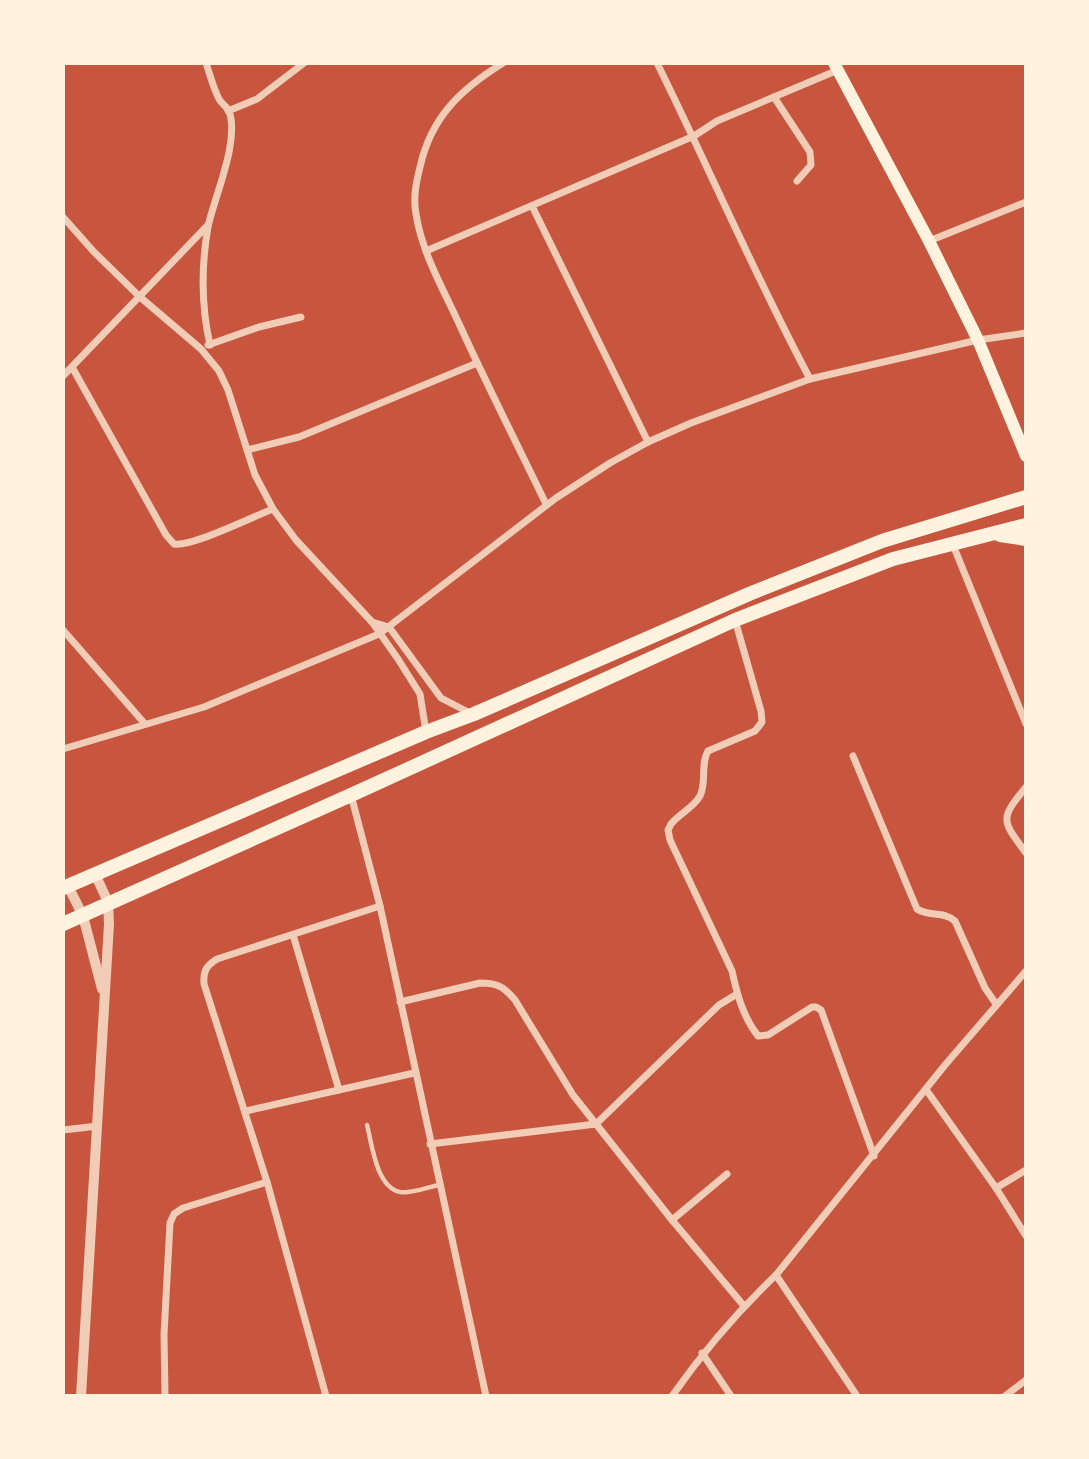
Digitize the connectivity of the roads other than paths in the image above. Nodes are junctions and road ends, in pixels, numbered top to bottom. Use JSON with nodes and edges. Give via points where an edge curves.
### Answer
{"nodes":[{"id":1,"x":206,"y":63,"type":"edge"},
{"id":2,"x":304,"y":63,"type":"edge"},
{"id":3,"x":657,"y":63,"type":"edge"},
{"id":4,"x":501,"y":64,"type":"edge"},
{"id":5,"x":836,"y":66,"type":"edge"},
{"id":6,"x":774,"y":97,"type":"junction"},
{"id":7,"x":229,"y":111,"type":"junction"},
{"id":8,"x":694,"y":136,"type":"junction"},
{"id":9,"x":797,"y":181,"type":"dead end"},
{"id":10,"x":1026,"y":202,"type":"edge"},
{"id":11,"x":532,"y":206,"type":"junction"},
{"id":12,"x":63,"y":217,"type":"edge"},
{"id":13,"x":208,"y":225,"type":"junction"},
{"id":14,"x":929,"y":241,"type":"junction"},
{"id":15,"x":426,"y":251,"type":"junction"},
{"id":16,"x":140,"y":297,"type":"junction"},
{"id":17,"x":301,"y":317,"type":"dead end"},
{"id":18,"x":1026,"y":333,"type":"edge"},
{"id":19,"x":978,"y":340,"type":"junction"},
{"id":20,"x":210,"y":345,"type":"junction"},
{"id":21,"x":201,"y":349,"type":"junction"},
{"id":22,"x":477,"y":363,"type":"junction"},
{"id":23,"x":72,"y":367,"type":"junction"},
{"id":24,"x":63,"y":376,"type":"edge"},
{"id":25,"x":810,"y":380,"type":"junction"},
{"id":26,"x":648,"y":442,"type":"junction"},
{"id":27,"x":247,"y":450,"type":"junction"},
{"id":28,"x":1026,"y":457,"type":"edge"},
{"id":29,"x":1026,"y":497,"type":"edge"},
{"id":30,"x":547,"y":505,"type":"junction"},
{"id":31,"x":272,"y":509,"type":"junction"},
{"id":32,"x":1026,"y":525,"type":"edge"},
{"id":33,"x":995,"y":534,"type":"junction"},
{"id":34,"x":1026,"y":539,"type":"edge"},
{"id":35,"x":953,"y":545,"type":"junction"},
{"id":36,"x":735,"y":620,"type":"junction"},
{"id":37,"x":372,"y":622,"type":"junction"},
{"id":38,"x":389,"y":627,"type":"junction"},
{"id":39,"x":63,"y":630,"type":"edge"},
{"id":40,"x":379,"y":635,"type":"junction"},
{"id":41,"x":474,"y":714,"type":"junction"},
{"id":42,"x":145,"y":724,"type":"junction"},
{"id":43,"x":1026,"y":724,"type":"edge"},
{"id":44,"x":426,"y":732,"type":"junction"},
{"id":45,"x":63,"y":749,"type":"edge"},
{"id":46,"x":853,"y":756,"type":"dead end"},
{"id":47,"x":1026,"y":787,"type":"edge"},
{"id":48,"x":351,"y":796,"type":"junction"},
{"id":49,"x":1026,"y":853,"type":"edge"},
{"id":50,"x":95,"y":874,"type":"junction"},
{"id":51,"x":66,"y":887,"type":"edge"},
{"id":52,"x":108,"y":902,"type":"junction"},
{"id":53,"x":380,"y":906,"type":"junction"},
{"id":54,"x":83,"y":916,"type":"junction"},
{"id":55,"x":63,"y":924,"type":"edge"},
{"id":56,"x":293,"y":935,"type":"junction"},
{"id":57,"x":1026,"y":971,"type":"edge"},
{"id":58,"x":737,"y":994,"type":"junction"},
{"id":59,"x":105,"y":1002,"type":"junction"},
{"id":60,"x":400,"y":1002,"type":"junction"},
{"id":61,"x":996,"y":1004,"type":"junction"},
{"id":62,"x":414,"y":1073,"type":"junction"},
{"id":63,"x":339,"y":1090,"type":"junction"},
{"id":64,"x":927,"y":1091,"type":"junction"},
{"id":65,"x":246,"y":1111,"type":"junction"},
{"id":66,"x":596,"y":1124,"type":"junction"},
{"id":67,"x":367,"y":1125,"type":"dead end"},
{"id":68,"x":98,"y":1126,"type":"junction"},
{"id":69,"x":63,"y":1130,"type":"edge"},
{"id":70,"x":430,"y":1144,"type":"junction"},
{"id":71,"x":874,"y":1156,"type":"junction"},
{"id":72,"x":1026,"y":1170,"type":"edge"},
{"id":73,"x":727,"y":1174,"type":"dead end"},
{"id":74,"x":267,"y":1182,"type":"junction"},
{"id":75,"x":439,"y":1185,"type":"junction"},
{"id":76,"x":996,"y":1188,"type":"junction"},
{"id":77,"x":671,"y":1220,"type":"junction"},
{"id":78,"x":1026,"y":1236,"type":"edge"},
{"id":79,"x":776,"y":1275,"type":"junction"},
{"id":80,"x":744,"y":1306,"type":"junction"},
{"id":81,"x":702,"y":1353,"type":"junction"},
{"id":82,"x":1026,"y":1380,"type":"edge"},
{"id":83,"x":81,"y":1396,"type":"edge"},
{"id":84,"x":165,"y":1396,"type":"edge"},
{"id":85,"x":326,"y":1396,"type":"edge"},
{"id":86,"x":486,"y":1396,"type":"edge"},
{"id":87,"x":672,"y":1396,"type":"edge"},
{"id":88,"x":731,"y":1396,"type":"edge"},
{"id":89,"x":857,"y":1396,"type":"edge"},
{"id":90,"x":1005,"y":1396,"type":"edge"}],
"edges":[{"from":1,"to":7,"type":"street","via":[[220,101]]},
{"from":2,"to":7,"type":"street","via":[[257,99]]},
{"from":3,"to":8,"type":"street"},
{"from":4,"to":15,"type":"street","via":[[444,111],[424,146],[415,188],[416,215]]},
{"from":5,"to":6,"type":"street"},
{"from":5,"to":14,"type":"main road"},
{"from":6,"to":8,"type":"street"},
{"from":6,"to":9,"type":"street","via":[[810,152],[811,165]]},
{"from":7,"to":13,"type":"street","via":[[229,153]]},
{"from":8,"to":11,"type":"street"},
{"from":8,"to":25,"type":"street"},
{"from":10,"to":14,"type":"street"},
{"from":11,"to":15,"type":"street"},
{"from":11,"to":26,"type":"street"},
{"from":12,"to":16,"type":"street"},
{"from":13,"to":16,"type":"street"},
{"from":13,"to":20,"type":"street","via":[[202,305]]},
{"from":14,"to":19,"type":"main road"},
{"from":15,"to":22,"type":"street"},
{"from":16,"to":21,"type":"street"},
{"from":16,"to":23,"type":"street"},
{"from":17,"to":20,"type":"street"},
{"from":18,"to":19,"type":"street"},
{"from":19,"to":25,"type":"street"},
{"from":19,"to":28,"type":"main road"},
{"from":20,"to":21,"type":"street"},
{"from":21,"to":27,"type":"street","via":[[223,380]]},
{"from":22,"to":27,"type":"street","via":[[299,437]]},
{"from":22,"to":30,"type":"street"},
{"from":23,"to":24,"type":"street"},
{"from":23,"to":31,"type":"street","via":[[174,544],[194,541]]},
{"from":25,"to":26,"type":"street"},
{"from":26,"to":30,"type":"street"},
{"from":27,"to":31,"type":"street"},
{"from":29,"to":41,"type":"highway","via":[[882,541]]},
{"from":30,"to":38,"type":"street"},
{"from":31,"to":37,"type":"street"},
{"from":32,"to":33,"type":"highway"},
{"from":33,"to":34,"type":"highway"},
{"from":33,"to":35,"type":"highway"},
{"from":35,"to":36,"type":"highway","via":[[865,568]]},
{"from":35,"to":43,"type":"street"},
{"from":36,"to":48,"type":"highway"},
{"from":36,"to":58,"type":"street","via":[[762,722],[755,731],[708,751],[700,796],[668,831],[732,971]]},
{"from":37,"to":38,"type":"street"},
{"from":37,"to":40,"type":"street"},
{"from":38,"to":40,"type":"street"},
{"from":38,"to":41,"type":"street","via":[[441,698]]},
{"from":39,"to":42,"type":"street"},
{"from":40,"to":42,"type":"street","via":[[252,689]]},
{"from":40,"to":44,"type":"street","via":[[417,687]]},
{"from":41,"to":44,"type":"highway"},
{"from":42,"to":45,"type":"street"},
{"from":44,"to":50,"type":"highway"},
{"from":46,"to":61,"type":"street","via":[[917,909],[955,921]]},
{"from":47,"to":49,"type":"street","via":[[1006,818]]},
{"from":48,"to":52,"type":"highway"},
{"from":48,"to":53,"type":"street"},
{"from":50,"to":51,"type":"highway"},
{"from":50,"to":52,"type":"street"},
{"from":51,"to":54,"type":"street"},
{"from":52,"to":54,"type":"highway"},
{"from":52,"to":59,"type":"street"},
{"from":53,"to":56,"type":"street"},
{"from":53,"to":60,"type":"street"},
{"from":54,"to":55,"type":"highway"},
{"from":54,"to":59,"type":"street"},
{"from":56,"to":63,"type":"street"},
{"from":56,"to":65,"type":"street","via":[[217,959],[203,974]]},
{"from":57,"to":61,"type":"street"},
{"from":58,"to":66,"type":"street","via":[[719,1005]]},
{"from":58,"to":71,"type":"street","via":[[758,1036],[768,1035],[812,1007],[821,1010]]},
{"from":59,"to":68,"type":"street"},
{"from":60,"to":62,"type":"street"},
{"from":60,"to":66,"type":"street","via":[[480,983],[503,987]]},
{"from":61,"to":64,"type":"street"},
{"from":62,"to":63,"type":"street"},
{"from":62,"to":70,"type":"street"},
{"from":63,"to":65,"type":"street"},
{"from":64,"to":71,"type":"street"},
{"from":64,"to":76,"type":"street"},
{"from":65,"to":74,"type":"street"},
{"from":66,"to":70,"type":"street"},
{"from":66,"to":77,"type":"street"},
{"from":67,"to":75,"type":"lane","via":[[382,1177],[390,1187],[402,1192]]},
{"from":68,"to":69,"type":"street"},
{"from":68,"to":83,"type":"street"},
{"from":70,"to":75,"type":"street"},
{"from":71,"to":79,"type":"street"},
{"from":72,"to":76,"type":"street"},
{"from":73,"to":77,"type":"street"},
{"from":74,"to":84,"type":"street","via":[[174,1214],[164,1320]]},
{"from":74,"to":85,"type":"street"},
{"from":75,"to":86,"type":"street"},
{"from":76,"to":78,"type":"street"},
{"from":77,"to":80,"type":"street"},
{"from":79,"to":80,"type":"street"},
{"from":79,"to":89,"type":"street"},
{"from":80,"to":81,"type":"street"},
{"from":81,"to":87,"type":"street"},
{"from":81,"to":88,"type":"street"},
{"from":82,"to":90,"type":"street"}]}
